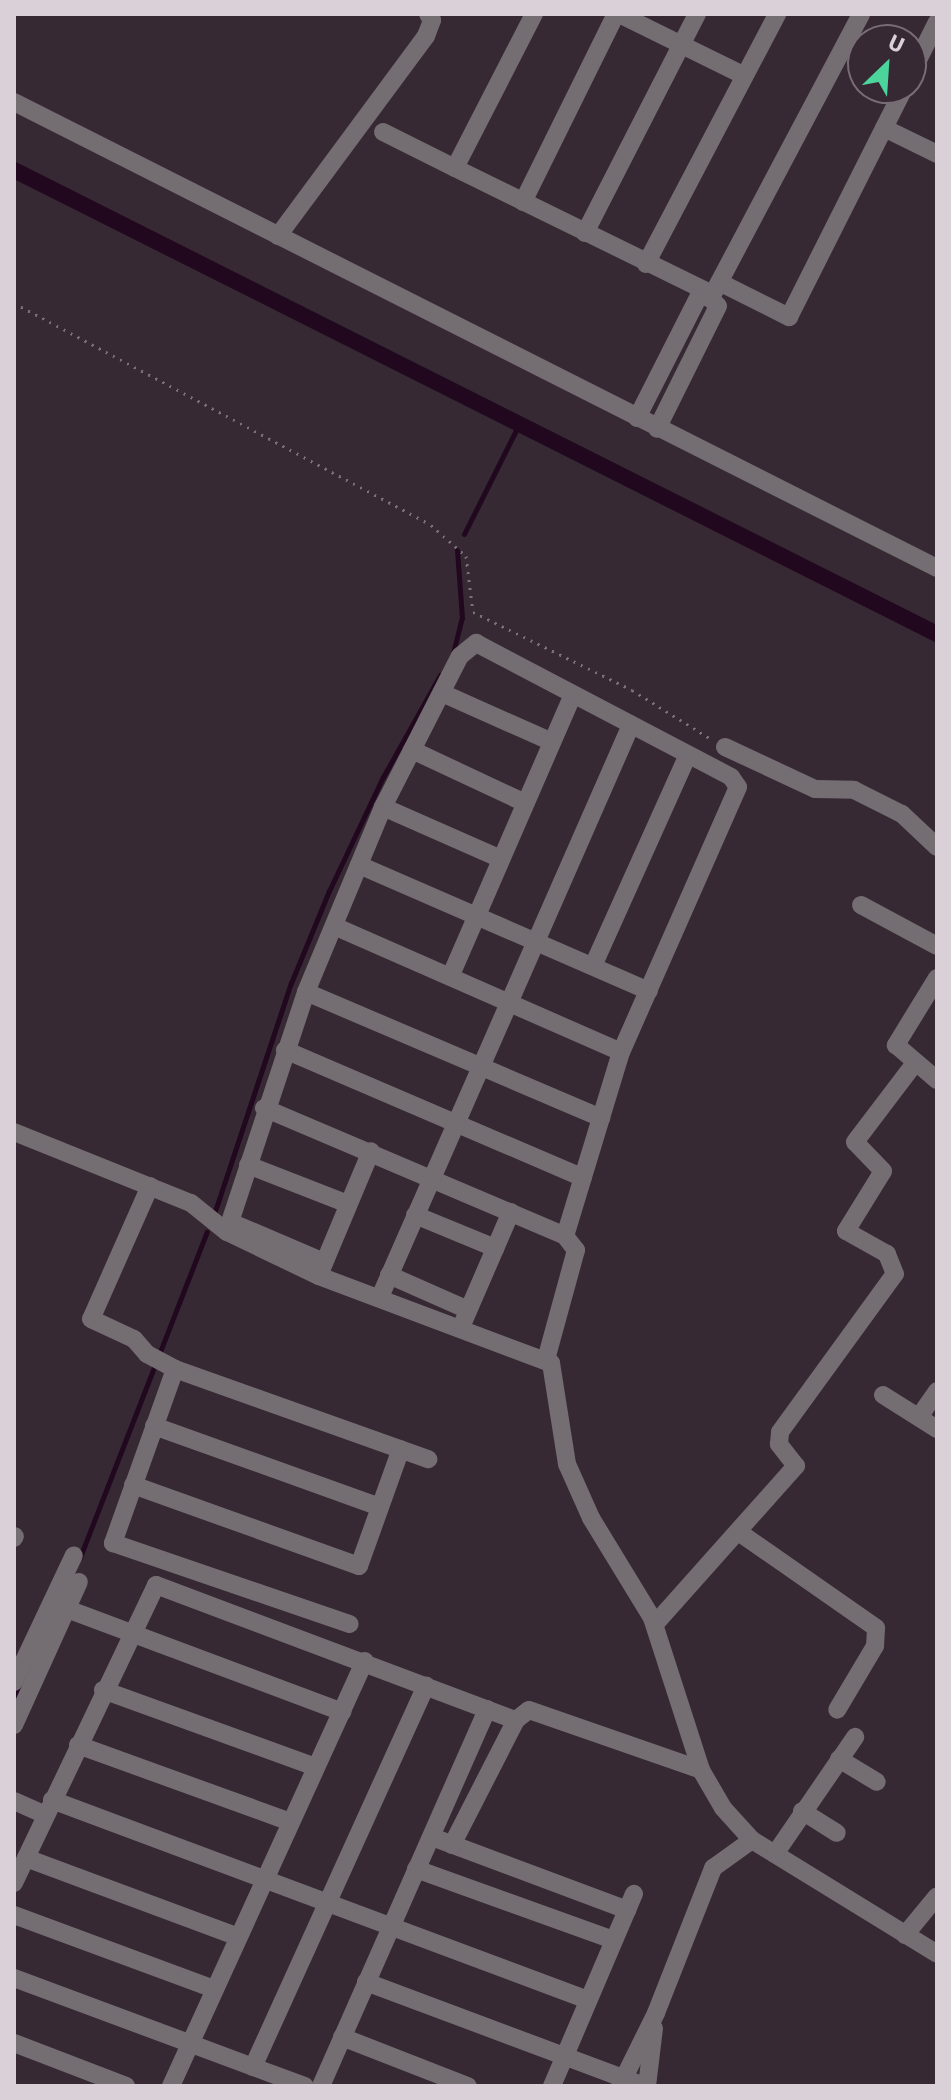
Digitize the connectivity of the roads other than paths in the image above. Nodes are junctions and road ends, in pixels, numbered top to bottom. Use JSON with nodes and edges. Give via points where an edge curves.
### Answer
{"nodes":[{"id":1,"x":428,"y":14,"type":"edge"},
{"id":2,"x":534,"y":14,"type":"edge"},
{"id":3,"x":618,"y":14,"type":"edge"},
{"id":4,"x":697,"y":14,"type":"edge"},
{"id":5,"x":777,"y":14,"type":"edge"},
{"id":6,"x":861,"y":14,"type":"edge"},
{"id":7,"x":937,"y":22,"type":"edge"},
{"id":8,"x":927,"y":42,"type":"edge"},
{"id":9,"x":680,"y":45,"type":"junction"},
{"id":10,"x":745,"y":76,"type":"junction"},
{"id":11,"x":14,"y":102,"type":"edge"},
{"id":12,"x":896,"y":104,"type":"edge"},
{"id":13,"x":884,"y":128,"type":"junction"},
{"id":14,"x":383,"y":132,"type":"dead end"},
{"id":15,"x":937,"y":154,"type":"edge"},
{"id":16,"x":455,"y":168,"type":"junction"},
{"id":17,"x":523,"y":202,"type":"junction"},
{"id":18,"x":585,"y":233,"type":"junction"},
{"id":19,"x":278,"y":236,"type":"junction"},
{"id":20,"x":646,"y":264,"type":"junction"},
{"id":21,"x":715,"y":292,"type":"junction"},
{"id":22,"x":637,"y":418,"type":"junction"},
{"id":23,"x":657,"y":429,"type":"junction"},
{"id":24,"x":937,"y":568,"type":"edge"},
{"id":25,"x":442,"y":693,"type":"junction"},
{"id":26,"x":573,"y":694,"type":"junction"},
{"id":27,"x":631,"y":725,"type":"junction"},
{"id":28,"x":552,"y":742,"type":"junction"},
{"id":29,"x":725,"y":747,"type":"road end"},
{"id":30,"x":412,"y":750,"type":"junction"},
{"id":31,"x":688,"y":755,"type":"junction"},
{"id":32,"x":525,"y":803,"type":"junction"},
{"id":33,"x":383,"y":807,"type":"junction"},
{"id":34,"x":937,"y":847,"type":"edge"},
{"id":35,"x":501,"y":859,"type":"junction"},
{"id":36,"x":359,"y":865,"type":"junction"},
{"id":37,"x":861,"y":905,"type":"dead end"},
{"id":38,"x":477,"y":914,"type":"junction"},
{"id":39,"x":334,"y":926,"type":"junction"},
{"id":40,"x":536,"y":940,"type":"junction"},
{"id":41,"x":937,"y":946,"type":"edge"},
{"id":42,"x":593,"y":966,"type":"junction"},
{"id":43,"x":451,"y":975,"type":"junction"},
{"id":44,"x":937,"y":978,"type":"edge"},
{"id":45,"x":649,"y":991,"type":"junction"},
{"id":46,"x":306,"y":992,"type":"junction"},
{"id":47,"x":509,"y":1001,"type":"junction"},
{"id":48,"x":285,"y":1050,"type":"junction"},
{"id":49,"x":621,"y":1052,"type":"junction"},
{"id":50,"x":915,"y":1063,"type":"junction"},
{"id":51,"x":481,"y":1065,"type":"junction"},
{"id":52,"x":937,"y":1080,"type":"edge"},
{"id":53,"x":264,"y":1108,"type":"junction"},
{"id":54,"x":601,"y":1118,"type":"junction"},
{"id":55,"x":456,"y":1122,"type":"junction"},
{"id":56,"x":14,"y":1132,"type":"edge"},
{"id":57,"x":371,"y":1151,"type":"junction"},
{"id":58,"x":248,"y":1165,"type":"junction"},
{"id":59,"x":432,"y":1177,"type":"junction"},
{"id":60,"x":583,"y":1178,"type":"junction"},
{"id":61,"x":150,"y":1186,"type":"junction"},
{"id":62,"x":348,"y":1204,"type":"junction"},
{"id":63,"x":511,"y":1212,"type":"junction"},
{"id":64,"x":415,"y":1215,"type":"junction"},
{"id":65,"x":565,"y":1236,"type":"junction"},
{"id":66,"x":495,"y":1248,"type":"junction"},
{"id":67,"x":322,"y":1269,"type":"junction"},
{"id":68,"x":389,"y":1275,"type":"junction"},
{"id":69,"x":380,"y":1297,"type":"junction"},
{"id":70,"x":465,"y":1318,"type":"junction"},
{"id":71,"x":546,"y":1360,"type":"junction"},
{"id":72,"x":160,"y":1361,"type":"junction"},
{"id":73,"x":937,"y":1391,"type":"edge"},
{"id":74,"x":883,"y":1395,"type":"dead end"},
{"id":75,"x":919,"y":1417,"type":"junction"},
{"id":76,"x":154,"y":1426,"type":"junction"},
{"id":77,"x":937,"y":1429,"type":"edge"},
{"id":78,"x":401,"y":1449,"type":"junction"},
{"id":79,"x":428,"y":1459,"type":"dead end"},
{"id":80,"x":133,"y":1485,"type":"junction"},
{"id":81,"x":380,"y":1507,"type":"junction"},
{"id":82,"x":740,"y":1533,"type":"junction"},
{"id":83,"x":74,"y":1555,"type":"dead end"},
{"id":84,"x":79,"y":1582,"type":"dead end"},
{"id":85,"x":67,"y":1609,"type":"junction"},
{"id":86,"x":350,"y":1624,"type":"dead end"},
{"id":87,"x":655,"y":1624,"type":"junction"},
{"id":88,"x":130,"y":1631,"type":"junction"},
{"id":89,"x":365,"y":1661,"type":"junction"},
{"id":90,"x":14,"y":1682,"type":"edge"},
{"id":91,"x":426,"y":1685,"type":"junction"},
{"id":92,"x":103,"y":1690,"type":"junction"},
{"id":93,"x":487,"y":1709,"type":"junction"},
{"id":94,"x":837,"y":1710,"type":"dead end"},
{"id":95,"x":342,"y":1712,"type":"junction"},
{"id":96,"x":516,"y":1720,"type":"junction"},
{"id":97,"x":14,"y":1725,"type":"edge"},
{"id":98,"x":855,"y":1737,"type":"dead end"},
{"id":99,"x":78,"y":1745,"type":"junction"},
{"id":100,"x":839,"y":1759,"type":"junction"},
{"id":101,"x":316,"y":1767,"type":"junction"},
{"id":102,"x":701,"y":1770,"type":"junction"},
{"id":103,"x":877,"y":1782,"type":"dead end"},
{"id":104,"x":14,"y":1801,"type":"edge"},
{"id":105,"x":49,"y":1807,"type":"junction"},
{"id":106,"x":802,"y":1811,"type":"junction"},
{"id":107,"x":291,"y":1822,"type":"junction"},
{"id":108,"x":837,"y":1833,"type":"dead end"},
{"id":109,"x":430,"y":1836,"type":"junction"},
{"id":110,"x":752,"y":1840,"type":"junction"},
{"id":111,"x":452,"y":1845,"type":"junction"},
{"id":112,"x":775,"y":1854,"type":"junction"},
{"id":113,"x":26,"y":1858,"type":"junction"},
{"id":114,"x":416,"y":1869,"type":"junction"},
{"id":115,"x":265,"y":1879,"type":"junction"},
{"id":116,"x":14,"y":1883,"type":"edge"},
{"id":117,"x":937,"y":1896,"type":"edge"},
{"id":118,"x":328,"y":1903,"type":"junction"},
{"id":119,"x":14,"y":1915,"type":"edge"},
{"id":120,"x":391,"y":1926,"type":"junction"},
{"id":121,"x":905,"y":1935,"type":"junction"},
{"id":122,"x":238,"y":1937,"type":"junction"},
{"id":123,"x":613,"y":1940,"type":"junction"},
{"id":124,"x":937,"y":1954,"type":"edge"},
{"id":125,"x":14,"y":1978,"type":"edge"},
{"id":126,"x":366,"y":1982,"type":"junction"},
{"id":127,"x":214,"y":1989,"type":"junction"},
{"id":128,"x":588,"y":2000,"type":"junction"},
{"id":129,"x":656,"y":2013,"type":"junction"},
{"id":130,"x":342,"y":2037,"type":"junction"},
{"id":131,"x":14,"y":2043,"type":"edge"},
{"id":132,"x":189,"y":2043,"type":"junction"},
{"id":133,"x":565,"y":2055,"type":"junction"},
{"id":134,"x":253,"y":2067,"type":"junction"},
{"id":135,"x":621,"y":2082,"type":"edge"},
{"id":136,"x":126,"y":2086,"type":"edge"},
{"id":137,"x":171,"y":2086,"type":"edge"},
{"id":138,"x":305,"y":2086,"type":"edge"},
{"id":139,"x":321,"y":2086,"type":"edge"},
{"id":140,"x":468,"y":2086,"type":"edge"},
{"id":141,"x":552,"y":2086,"type":"edge"},
{"id":142,"x":645,"y":2086,"type":"edge"}],
"edges":[{"from":1,"to":19,"type":"street","via":[[432,20],[426,36]]},
{"from":2,"to":16,"type":"street"},
{"from":3,"to":9,"type":"street"},
{"from":3,"to":17,"type":"street"},
{"from":4,"to":9,"type":"street"},
{"from":5,"to":10,"type":"street"},
{"from":6,"to":21,"type":"street"},
{"from":7,"to":8,"type":"street"},
{"from":9,"to":10,"type":"street"},
{"from":9,"to":18,"type":"street"},
{"from":10,"to":20,"type":"street"},
{"from":11,"to":19,"type":"street"},
{"from":12,"to":13,"type":"street"},
{"from":13,"to":15,"type":"street"},
{"from":13,"to":21,"type":"street","via":[[789,317]]},
{"from":14,"to":16,"type":"street"},
{"from":16,"to":17,"type":"street"},
{"from":17,"to":18,"type":"street"},
{"from":18,"to":20,"type":"street"},
{"from":19,"to":22,"type":"street"},
{"from":20,"to":21,"type":"street"},
{"from":21,"to":22,"type":"street","via":[[699,296]]},
{"from":21,"to":23,"type":"street","via":[[718,306]]},
{"from":22,"to":23,"type":"street"},
{"from":23,"to":24,"type":"street"},
{"from":25,"to":26,"type":"street","via":[[473,642]]},
{"from":25,"to":28,"type":"street"},
{"from":25,"to":30,"type":"street"},
{"from":26,"to":27,"type":"street"},
{"from":26,"to":28,"type":"street"},
{"from":27,"to":31,"type":"street"},
{"from":27,"to":40,"type":"street"},
{"from":28,"to":32,"type":"street"},
{"from":29,"to":34,"type":"street","via":[[815,789],[854,790],[902,814]]},
{"from":30,"to":32,"type":"street"},
{"from":30,"to":33,"type":"street"},
{"from":31,"to":42,"type":"street"},
{"from":31,"to":45,"type":"street","via":[[731,777],[737,794]]},
{"from":32,"to":35,"type":"street"},
{"from":33,"to":35,"type":"street"},
{"from":33,"to":36,"type":"street"},
{"from":35,"to":38,"type":"street"},
{"from":36,"to":38,"type":"street"},
{"from":36,"to":39,"type":"street"},
{"from":37,"to":41,"type":"street"},
{"from":38,"to":40,"type":"street"},
{"from":38,"to":43,"type":"street"},
{"from":39,"to":43,"type":"street"},
{"from":39,"to":46,"type":"street"},
{"from":40,"to":42,"type":"street"},
{"from":40,"to":47,"type":"street"},
{"from":42,"to":45,"type":"street"},
{"from":43,"to":47,"type":"street"},
{"from":44,"to":50,"type":"street","via":[[896,1045]]},
{"from":45,"to":49,"type":"street"},
{"from":46,"to":48,"type":"street"},
{"from":46,"to":51,"type":"street"},
{"from":47,"to":49,"type":"street"},
{"from":47,"to":51,"type":"street"},
{"from":48,"to":53,"type":"street"},
{"from":48,"to":55,"type":"street"},
{"from":49,"to":54,"type":"street"},
{"from":50,"to":52,"type":"street"},
{"from":50,"to":82,"type":"street","via":[[855,1142],[883,1171],[846,1231],[887,1254],[895,1274],[780,1432],[779,1444],[796,1466]]},
{"from":51,"to":54,"type":"street"},
{"from":51,"to":55,"type":"street"},
{"from":53,"to":57,"type":"street"},
{"from":53,"to":58,"type":"street"},
{"from":54,"to":60,"type":"street"},
{"from":55,"to":59,"type":"street"},
{"from":55,"to":60,"type":"street"},
{"from":56,"to":61,"type":"street"},
{"from":57,"to":59,"type":"street"},
{"from":57,"to":62,"type":"street"},
{"from":58,"to":62,"type":"street"},
{"from":58,"to":67,"type":"street","via":[[230,1222]]},
{"from":59,"to":63,"type":"street"},
{"from":59,"to":64,"type":"street"},
{"from":60,"to":65,"type":"street"},
{"from":61,"to":67,"type":"street"},
{"from":61,"to":72,"type":"street","via":[[91,1319],[134,1339]]},
{"from":62,"to":67,"type":"street"},
{"from":63,"to":65,"type":"street"},
{"from":63,"to":66,"type":"street"},
{"from":64,"to":66,"type":"street"},
{"from":64,"to":68,"type":"street"},
{"from":65,"to":71,"type":"street","via":[[576,1250]]},
{"from":66,"to":70,"type":"street"},
{"from":67,"to":69,"type":"street"},
{"from":68,"to":69,"type":"street"},
{"from":68,"to":70,"type":"street"},
{"from":69,"to":70,"type":"street"},
{"from":70,"to":71,"type":"street"},
{"from":71,"to":87,"type":"street","via":[[556,1371],[558,1431],[567,1464],[591,1518]]},
{"from":72,"to":76,"type":"street"},
{"from":72,"to":78,"type":"street"},
{"from":73,"to":75,"type":"street"},
{"from":74,"to":75,"type":"street"},
{"from":75,"to":77,"type":"street"},
{"from":76,"to":80,"type":"street"},
{"from":76,"to":81,"type":"street"},
{"from":78,"to":79,"type":"street"},
{"from":78,"to":81,"type":"street"},
{"from":80,"to":81,"type":"street","via":[[359,1566]]},
{"from":80,"to":86,"type":"street","via":[[113,1543]]},
{"from":82,"to":87,"type":"street"},
{"from":82,"to":94,"type":"street","via":[[876,1628],[875,1646]]},
{"from":83,"to":90,"type":"street"},
{"from":84,"to":85,"type":"street"},
{"from":85,"to":88,"type":"street"},
{"from":85,"to":97,"type":"street"},
{"from":87,"to":102,"type":"street"},
{"from":88,"to":89,"type":"street","via":[[149,1591],[161,1584]]},
{"from":88,"to":92,"type":"street"},
{"from":88,"to":95,"type":"street"},
{"from":89,"to":91,"type":"street"},
{"from":89,"to":95,"type":"street"},
{"from":91,"to":93,"type":"street"},
{"from":91,"to":118,"type":"street"},
{"from":92,"to":99,"type":"street"},
{"from":92,"to":101,"type":"street"},
{"from":93,"to":96,"type":"street"},
{"from":93,"to":109,"type":"street"},
{"from":95,"to":101,"type":"street"},
{"from":96,"to":102,"type":"street","via":[[533,1710]]},
{"from":96,"to":111,"type":"street"},
{"from":98,"to":100,"type":"street"},
{"from":99,"to":105,"type":"street"},
{"from":99,"to":107,"type":"street"},
{"from":100,"to":103,"type":"street"},
{"from":100,"to":106,"type":"street"},
{"from":101,"to":107,"type":"street"},
{"from":102,"to":110,"type":"street"},
{"from":104,"to":105,"type":"street"},
{"from":105,"to":113,"type":"street"},
{"from":105,"to":115,"type":"street"},
{"from":106,"to":108,"type":"street"},
{"from":106,"to":112,"type":"street"},
{"from":107,"to":115,"type":"street"},
{"from":109,"to":111,"type":"street"},
{"from":109,"to":114,"type":"street"},
{"from":110,"to":112,"type":"street"},
{"from":110,"to":129,"type":"street","via":[[713,1868]]},
{"from":111,"to":123,"type":"street","via":[[630,1902]]},
{"from":112,"to":121,"type":"street"},
{"from":113,"to":116,"type":"street"},
{"from":113,"to":122,"type":"street"},
{"from":114,"to":120,"type":"street"},
{"from":114,"to":123,"type":"street"},
{"from":115,"to":118,"type":"street"},
{"from":115,"to":122,"type":"street"},
{"from":117,"to":121,"type":"street"},
{"from":118,"to":120,"type":"street"},
{"from":118,"to":134,"type":"street"},
{"from":119,"to":127,"type":"street"},
{"from":120,"to":126,"type":"street"},
{"from":120,"to":128,"type":"street"},
{"from":121,"to":124,"type":"street"},
{"from":122,"to":127,"type":"street"},
{"from":123,"to":128,"type":"street"},
{"from":125,"to":132,"type":"street"},
{"from":126,"to":130,"type":"street"},
{"from":126,"to":133,"type":"street"},
{"from":127,"to":132,"type":"street"},
{"from":128,"to":133,"type":"street"},
{"from":129,"to":135,"type":"street"},
{"from":129,"to":142,"type":"street"},
{"from":130,"to":139,"type":"street"},
{"from":130,"to":140,"type":"street"},
{"from":131,"to":136,"type":"street"},
{"from":132,"to":134,"type":"street"},
{"from":132,"to":137,"type":"street"},
{"from":133,"to":135,"type":"street"},
{"from":133,"to":141,"type":"street"},
{"from":134,"to":138,"type":"street"},
{"from":135,"to":142,"type":"street"}]}
